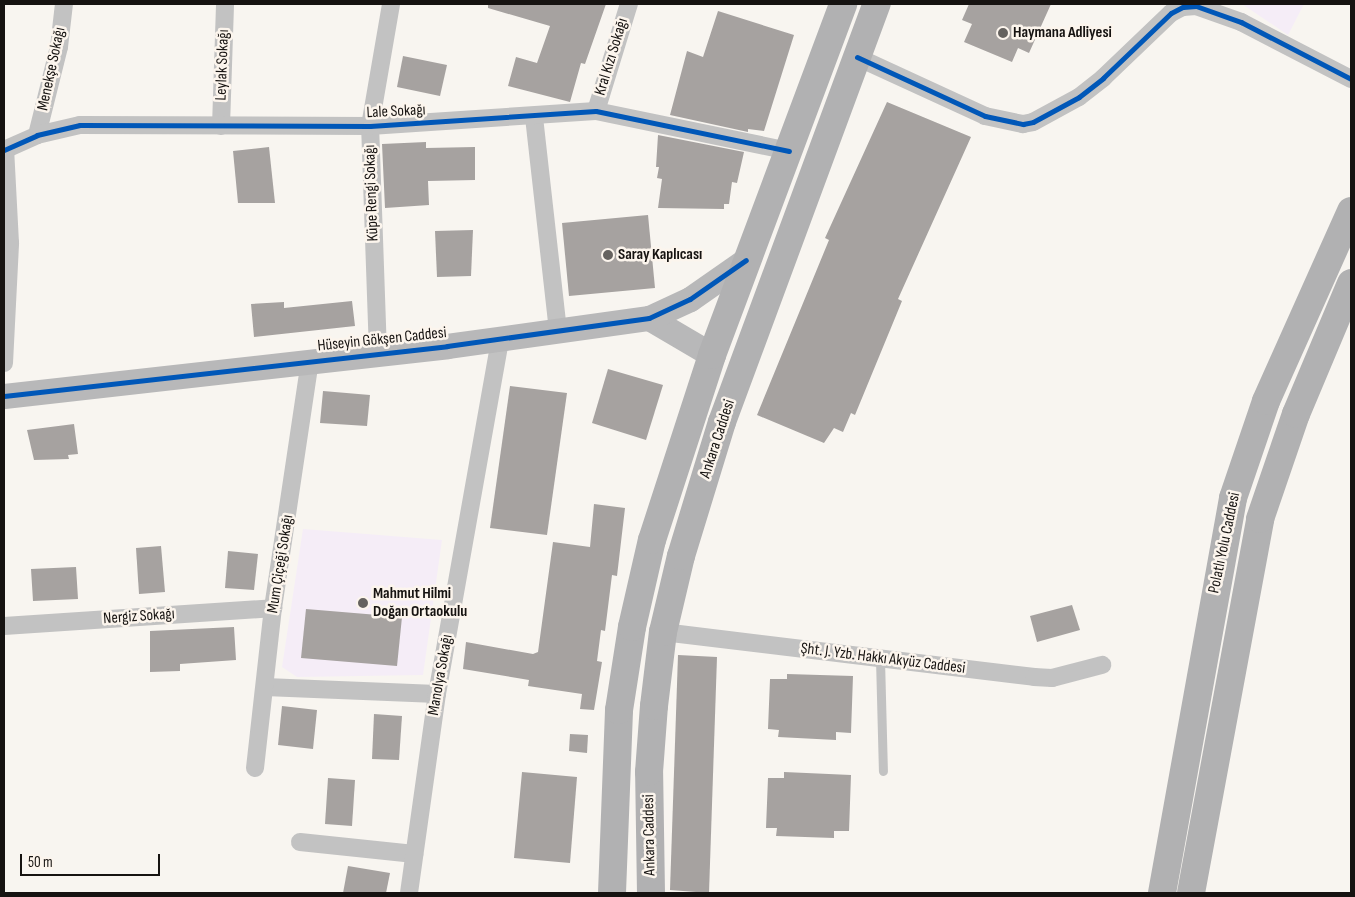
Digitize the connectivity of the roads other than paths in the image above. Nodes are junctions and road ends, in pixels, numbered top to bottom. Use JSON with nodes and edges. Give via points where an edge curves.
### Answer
{"nodes":[{"id":1,"x":64,"y":4,"type":"edge"},
{"id":2,"x":226,"y":4,"type":"edge"},
{"id":3,"x":391,"y":4,"type":"edge"},
{"id":4,"x":629,"y":4,"type":"edge"},
{"id":5,"x":843,"y":4,"type":"edge"},
{"id":6,"x":878,"y":4,"type":"edge"},
{"id":7,"x":857,"y":57,"type":"junction"},
{"id":8,"x":1351,"y":79,"type":"edge"},
{"id":9,"x":596,"y":111,"type":"junction"},
{"id":10,"x":534,"y":117,"type":"junction"},
{"id":11,"x":221,"y":126,"type":"junction"},
{"id":12,"x":370,"y":126,"type":"junction"},
{"id":13,"x":37,"y":135,"type":"junction"},
{"id":14,"x":5,"y":150,"type":"edge"},
{"id":15,"x":789,"y":151,"type":"junction"},
{"id":16,"x":1351,"y":211,"type":"edge"},
{"id":17,"x":746,"y":260,"type":"junction"},
{"id":18,"x":1351,"y":283,"type":"edge"},
{"id":19,"x":649,"y":318,"type":"junction"},
{"id":20,"x":558,"y":331,"type":"junction"},
{"id":21,"x":500,"y":340,"type":"junction"},
{"id":22,"x":378,"y":353,"type":"junction"},
{"id":23,"x":712,"y":355,"type":"junction"},
{"id":24,"x":310,"y":360,"type":"junction"},
{"id":25,"x":4,"y":363,"type":"edge"},
{"id":26,"x":4,"y":396,"type":"edge"},
{"id":27,"x":274,"y":608,"type":"junction"},
{"id":28,"x":4,"y":626,"type":"edge"},
{"id":29,"x":663,"y":632,"type":"junction"},
{"id":30,"x":880,"y":659,"type":"junction"},
{"id":31,"x":1102,"y":665,"type":"dead end"},
{"id":32,"x":265,"y":687,"type":"junction"},
{"id":33,"x":437,"y":694,"type":"junction"},
{"id":34,"x":254,"y":768,"type":"dead end"},
{"id":35,"x":883,"y":771,"type":"dead end"},
{"id":36,"x":300,"y":842,"type":"dead end"},
{"id":37,"x":414,"y":854,"type":"junction"},
{"id":38,"x":408,"y":893,"type":"edge"},
{"id":39,"x":612,"y":893,"type":"edge"},
{"id":40,"x":651,"y":893,"type":"edge"},
{"id":41,"x":1162,"y":893,"type":"edge"},
{"id":42,"x":1191,"y":893,"type":"edge"}],
"edges":[{"from":1,"to":13,"type":"street","name":"Menekşe Sokağı","via":[[59,46]]},
{"from":2,"to":11,"type":"street","name":"Leylak Sokağı"},
{"from":3,"to":12,"type":"street","name":"Küpe Rengi Sokağı"},
{"from":4,"to":9,"type":"street","name":"Kral Kızı Sokağı"},
{"from":5,"to":15,"type":"main road","name":"Ankara Caddesi"},
{"from":6,"to":7,"type":"main road","name":"Ankara Caddesi"},
{"from":7,"to":8,"type":"street","via":[[985,116],[1028,123],[1045,118],[1079,97],[1120,64],[1155,24],[1183,7],[1196,6],[1241,22]]},
{"from":7,"to":29,"type":"main road","name":"Ankara Caddesi","via":[[722,422],[681,556]]},
{"from":9,"to":10,"type":"street","name":"Lale Sokağı"},
{"from":9,"to":15,"type":"street","name":"Lale Sokağı"},
{"from":10,"to":12,"type":"street","name":"Lale Sokağı"},
{"from":10,"to":20,"type":"street"},
{"from":11,"to":12,"type":"street","name":"Lale Sokağı"},
{"from":11,"to":13,"type":"street","name":"Lale Sokağı","via":[[80,125]]},
{"from":12,"to":22,"type":"street","name":"Küpe Rengi Sokağı"},
{"from":13,"to":14,"type":"street","name":"Lale Sokağı"},
{"from":14,"to":25,"type":"street","via":[[10,243]]},
{"from":15,"to":17,"type":"main road","name":"Ankara Caddesi"},
{"from":16,"to":41,"type":"main road","name":"Polatlı Yolu Caddesi","via":[[1266,401],[1232,498]]},
{"from":17,"to":19,"type":"street","name":"Hüseyin Gökşen Caddesi","via":[[690,299]]},
{"from":17,"to":23,"type":"main road","name":"Ankara Caddesi"},
{"from":18,"to":42,"type":"main road","name":"Polatlı Yolu Caddesi","via":[[1296,414],[1260,519]]},
{"from":19,"to":20,"type":"street","name":"Hüseyin Gökşen Caddesi"},
{"from":19,"to":23,"type":"street"},
{"from":20,"to":21,"type":"street","name":"Hüseyin Gökşen Caddesi"},
{"from":21,"to":22,"type":"street","name":"Hüseyin Gökşen Caddesi"},
{"from":21,"to":33,"type":"street","name":"Manolya Sokağı"},
{"from":22,"to":24,"type":"street","name":"Hüseyin Gökşen Caddesi"},
{"from":23,"to":39,"type":"main road","name":"Ankara Caddesi","via":[[663,503],[632,627],[617,733]]},
{"from":24,"to":26,"type":"street","name":"Hüseyin Gökşen Caddesi"},
{"from":24,"to":27,"type":"street","name":"Mum Çiçeği Sokağı"},
{"from":27,"to":28,"type":"street","name":"Nergiz Sokağı"},
{"from":27,"to":32,"type":"street","name":"Mum Çiçeği Sokağı"},
{"from":29,"to":30,"type":"street","name":"Şht. J. Yzb. Hakkı Akyüz Caddesi"},
{"from":29,"to":40,"type":"main road","name":"Ankara Caddesi","via":[[650,741]]},
{"from":30,"to":31,"type":"street","name":"Şht. J. Yzb. Hakkı Akyüz Caddesi","via":[[1052,678]]},
{"from":30,"to":35,"type":"lane"},
{"from":32,"to":33,"type":"street"},
{"from":32,"to":34,"type":"street","name":"Mum Çiçeği Sokağı"},
{"from":33,"to":37,"type":"street","name":"Manolya Sokağı"},
{"from":36,"to":37,"type":"street"},
{"from":37,"to":38,"type":"street","name":"Manolya Sokağı"}]}
